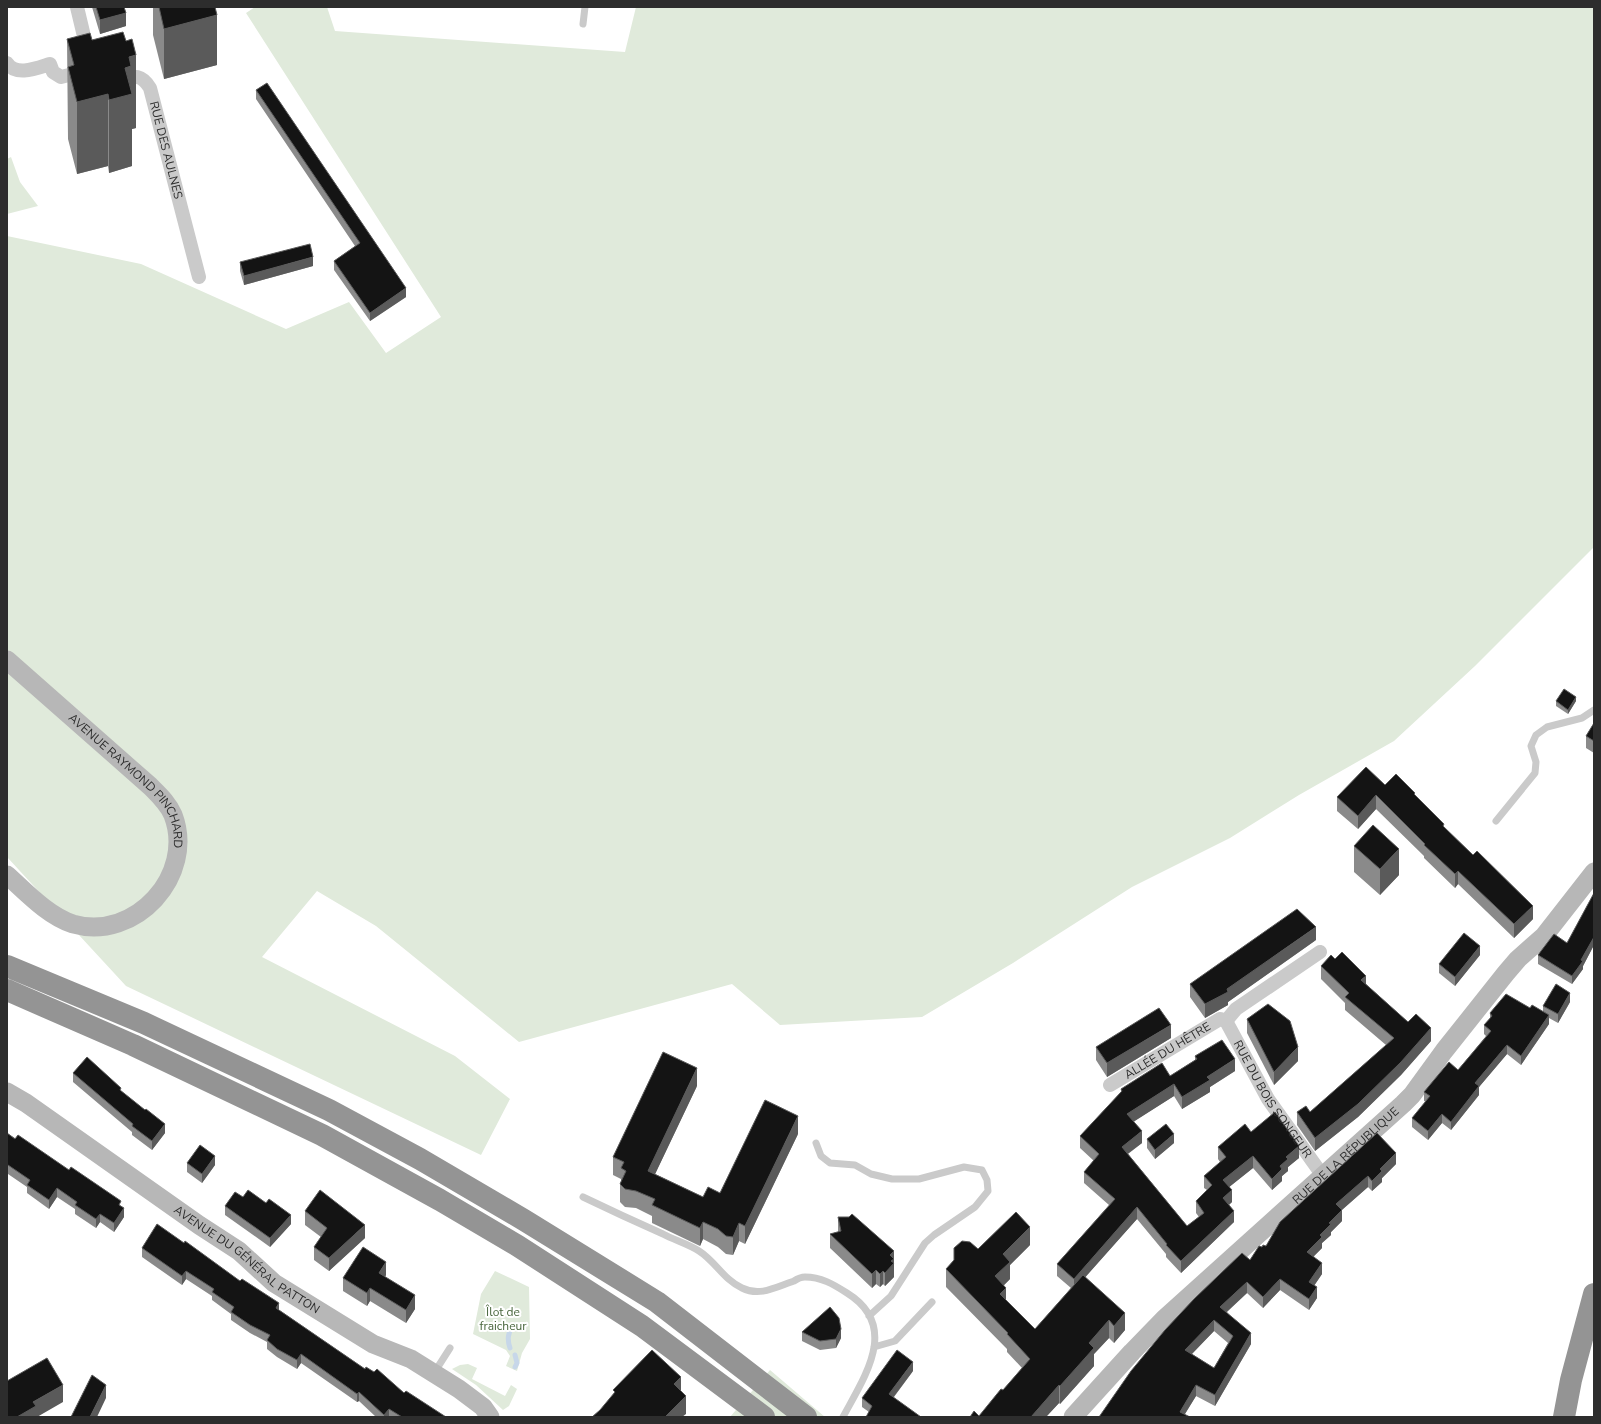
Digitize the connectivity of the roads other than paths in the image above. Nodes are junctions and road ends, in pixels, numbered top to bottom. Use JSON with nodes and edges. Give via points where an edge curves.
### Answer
{"nodes":[{"id":1,"x":76,"y":7,"type":"edge"},
{"id":2,"x":585,"y":7,"type":"edge"},
{"id":3,"x":583,"y":24,"type":"dead end"},
{"id":4,"x":7,"y":63,"type":"edge"},
{"id":5,"x":97,"y":74,"type":"junction"},
{"id":6,"x":199,"y":277,"type":"dead end"},
{"id":7,"x":7,"y":660,"type":"edge"},
{"id":8,"x":1594,"y":710,"type":"edge"},
{"id":9,"x":1496,"y":821,"type":"dead end"},
{"id":10,"x":1594,"y":872,"type":"edge"},
{"id":11,"x":7,"y":875,"type":"edge"},
{"id":12,"x":1320,"y":952,"type":"dead end"},
{"id":13,"x":7,"y":966,"type":"edge"},
{"id":14,"x":7,"y":990,"type":"edge"},
{"id":15,"x":1226,"y":1021,"type":"junction"},
{"id":16,"x":1110,"y":1085,"type":"dead end"},
{"id":17,"x":7,"y":1092,"type":"edge"},
{"id":18,"x":816,"y":1143,"type":"dead end"},
{"id":19,"x":1323,"y":1176,"type":"junction"},
{"id":20,"x":583,"y":1197,"type":"dead end"},
{"id":21,"x":1594,"y":1294,"type":"edge"},
{"id":22,"x":932,"y":1302,"type":"dead end"},
{"id":23,"x":869,"y":1316,"type":"junction"},
{"id":24,"x":874,"y":1347,"type":"junction"},
{"id":25,"x":450,"y":1348,"type":"dead end"},
{"id":26,"x":434,"y":1373,"type":"junction"},
{"id":27,"x":490,"y":1417,"type":"edge"},
{"id":28,"x":764,"y":1417,"type":"edge"},
{"id":29,"x":806,"y":1417,"type":"edge"},
{"id":30,"x":843,"y":1417,"type":"edge"},
{"id":31,"x":1073,"y":1417,"type":"edge"},
{"id":32,"x":1564,"y":1417,"type":"edge"}],
"edges":[{"from":1,"to":5,"type":"street"},
{"from":2,"to":3,"type":"lane"},
{"from":4,"to":5,"type":"street","name":"RUE DES AULNES","via":[[15,70],[50,64],[53,72],[60,77]]},
{"from":5,"to":6,"type":"street","name":"RUE DES AULNES","via":[[109,81],[133,76],[141,78],[150,88]]},
{"from":7,"to":11,"type":"street","name":"AVENUE RAYMOND PINCHARD","via":[[162,798],[173,816],[177,842],[174,869],[158,896],[129,918],[103,926],[73,924],[61,918],[35,900]]},
{"from":8,"to":9,"type":"lane","via":[[1582,718],[1547,727],[1536,736],[1531,746],[1536,762],[1535,773]]},
{"from":10,"to":19,"type":"street","name":"RUE DE LA RÉPUBLIQUE","via":[[1544,936],[1518,959],[1493,988],[1412,1095]]},
{"from":12,"to":15,"type":"street","via":[[1236,1009]]},
{"from":13,"to":29,"type":"highway","via":[[144,1022],[329,1110],[420,1159],[657,1302]]},
{"from":14,"to":28,"type":"highway","via":[[134,1045],[322,1135],[440,1200],[518,1246],[642,1326]]},
{"from":15,"to":16,"type":"street","name":"ALLÉE DU HÊTRE","via":[[1220,1019]]},
{"from":15,"to":19,"type":"street","name":"RUE DU BOIS SONGEUR","via":[[1268,1099]]},
{"from":17,"to":26,"type":"street","name":"AVENUE DU GÉNÉRAL PATTON","via":[[238,1251],[274,1283],[373,1344],[405,1356]]},
{"from":18,"to":23,"type":"lane","via":[[821,1156],[830,1163],[855,1165],[872,1174],[892,1179],[919,1179],[964,1166],[982,1170],[987,1180],[988,1191],[975,1207],[925,1243],[891,1296]]},
{"from":19,"to":31,"type":"street","name":"RUE DE LA RÉPUBLIQUE","via":[[1164,1320]]},
{"from":20,"to":23,"type":"lane","via":[[699,1251],[728,1280],[741,1288],[753,1292],[769,1291],[803,1277],[823,1279],[855,1298]]},
{"from":21,"to":32,"type":"highway"},
{"from":22,"to":24,"type":"lane","via":[[895,1341]]},
{"from":23,"to":24,"type":"lane","via":[[876,1336]]},
{"from":24,"to":30,"type":"lane","via":[[861,1384]]},
{"from":25,"to":26,"type":"lane"},
{"from":26,"to":27,"type":"street","name":"AVENUE DU GÉNÉRAL PATTON","via":[[472,1397]]}]}
